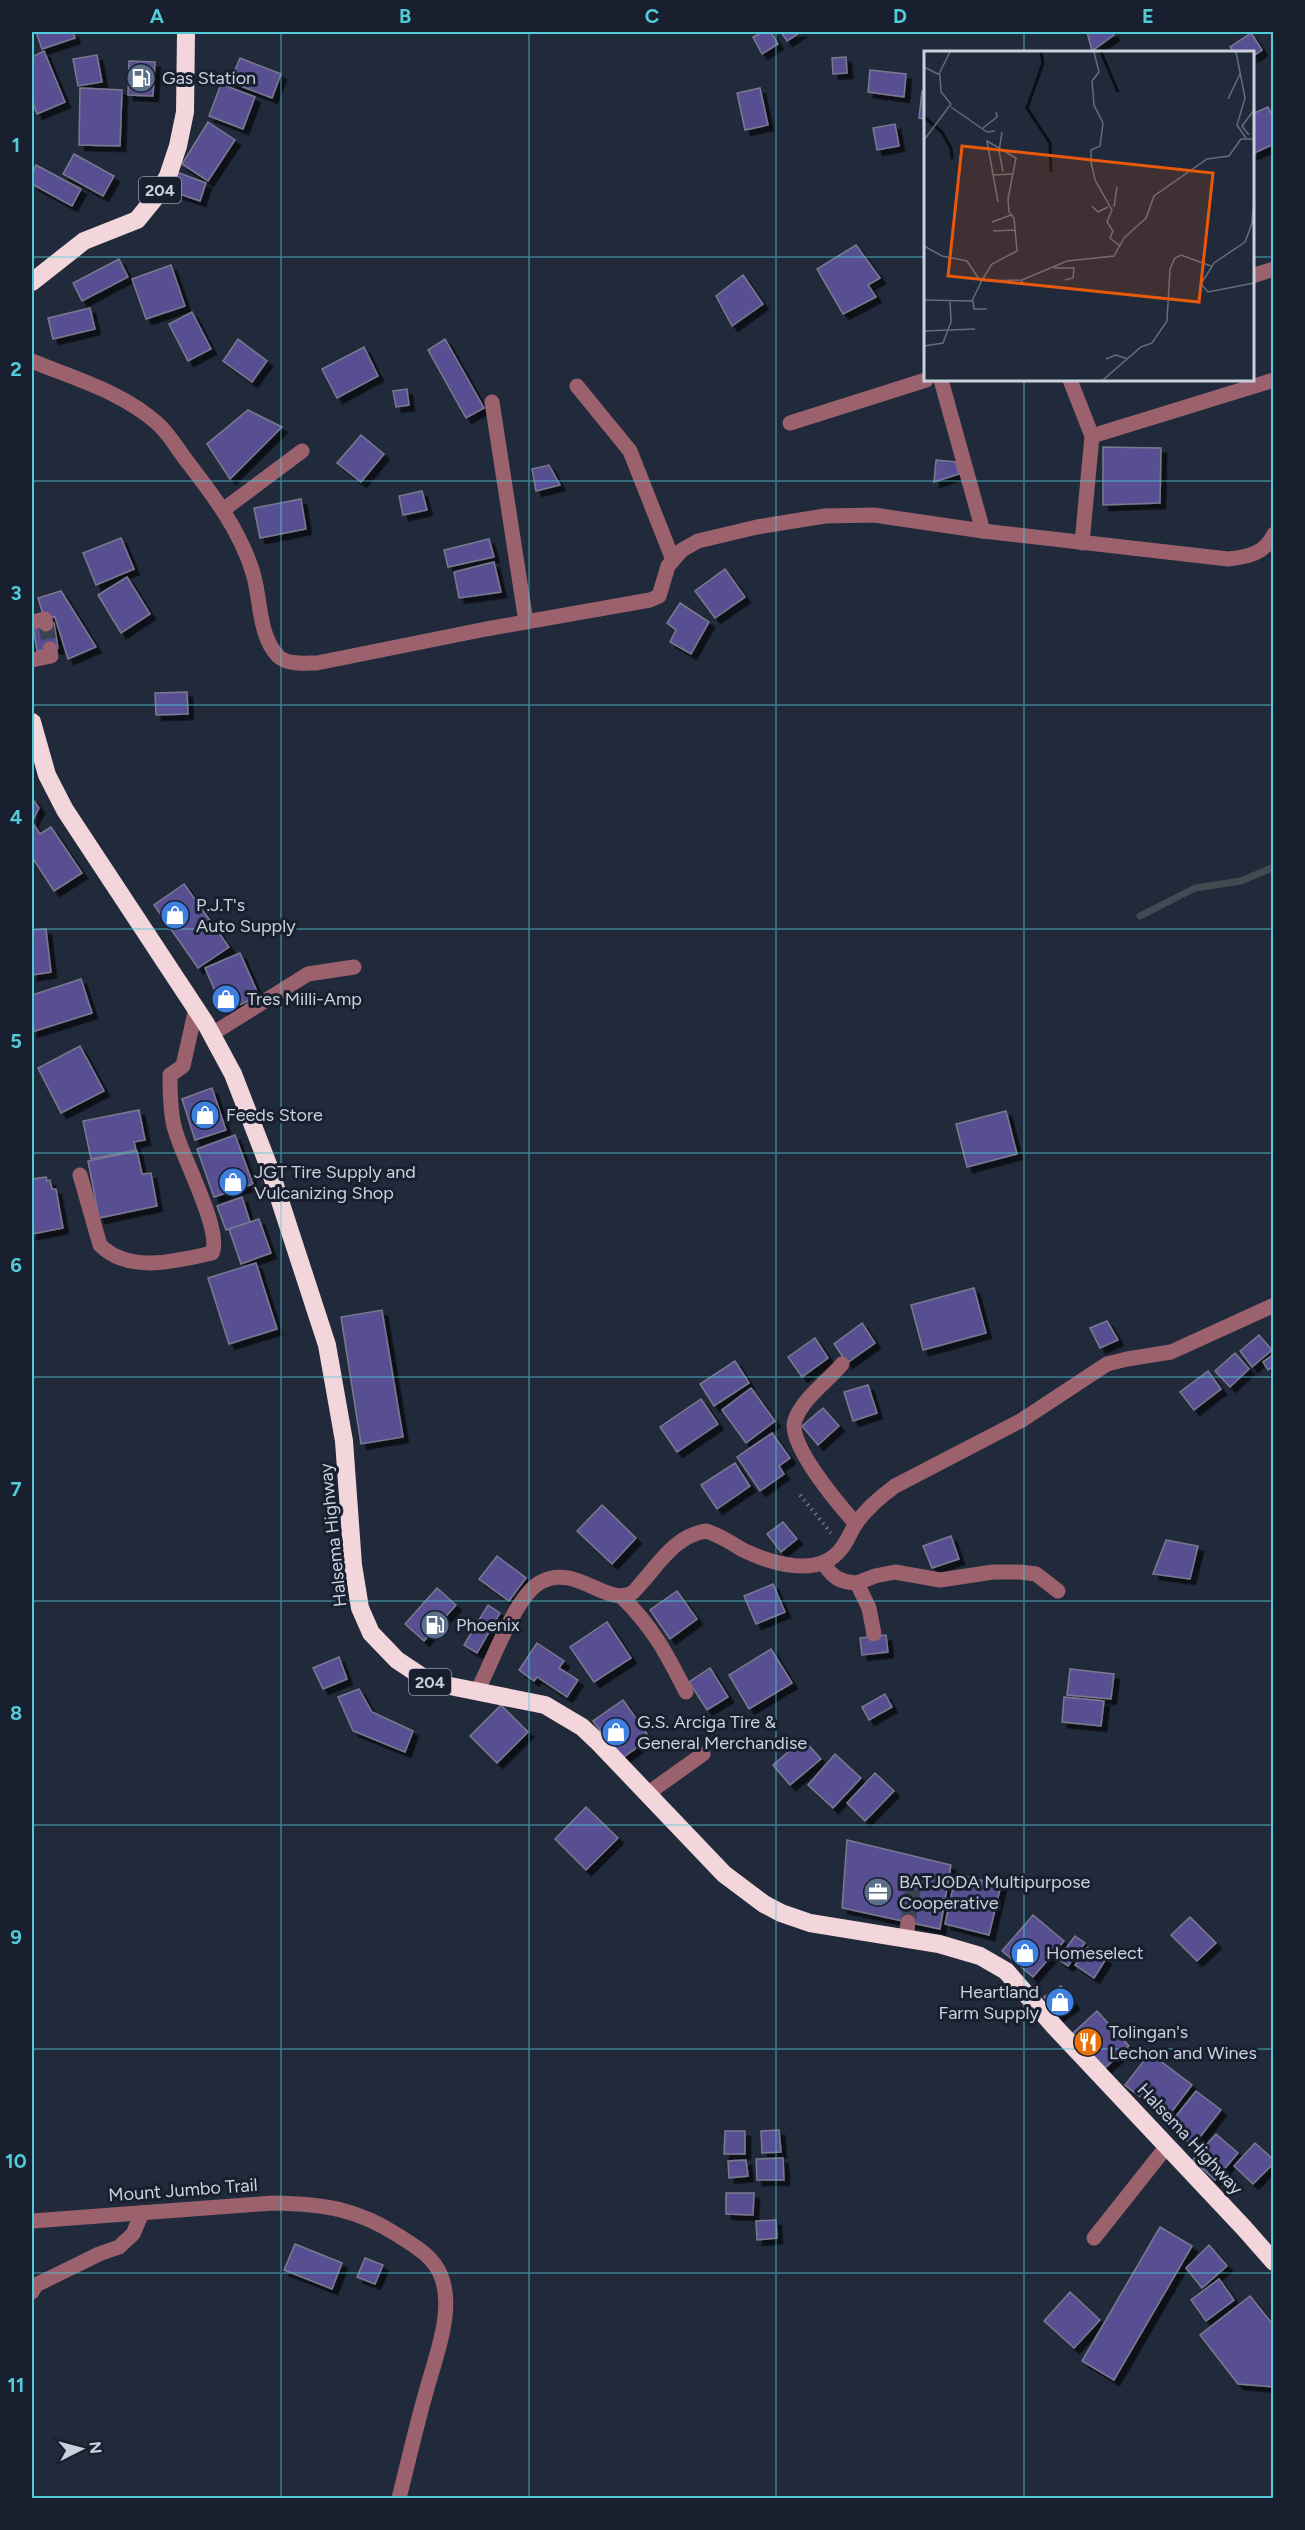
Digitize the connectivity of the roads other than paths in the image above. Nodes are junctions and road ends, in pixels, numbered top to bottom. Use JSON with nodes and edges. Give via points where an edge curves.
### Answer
{"nodes":[{"id":1,"x":186,"y":32,"type":"edge"},
{"id":2,"x":1274,"y":269,"type":"edge"},
{"id":3,"x":1254,"y":275,"type":"edge"},
{"id":4,"x":32,"y":282,"type":"edge"},
{"id":5,"x":32,"y":362,"type":"edge"},
{"id":6,"x":1274,"y":380,"type":"edge"},
{"id":7,"x":924,"y":381,"type":"edge"},
{"id":8,"x":941,"y":381,"type":"edge"},
{"id":9,"x":1070,"y":381,"type":"edge"},
{"id":10,"x":577,"y":386,"type":"dead end"},
{"id":11,"x":492,"y":402,"type":"dead end"},
{"id":12,"x":790,"y":423,"type":"dead end"},
{"id":13,"x":1092,"y":436,"type":"junction"},
{"id":14,"x":302,"y":451,"type":"dead end"},
{"id":15,"x":224,"y":510,"type":"junction"},
{"id":16,"x":983,"y":531,"type":"junction"},
{"id":17,"x":1274,"y":534,"type":"edge"},
{"id":18,"x":1082,"y":543,"type":"junction"},
{"id":19,"x":673,"y":560,"type":"junction"},
{"id":20,"x":526,"y":622,"type":"junction"},
{"id":21,"x":50,"y":649,"type":"dead end"},
{"id":22,"x":32,"y":660,"type":"edge"},
{"id":23,"x":32,"y":726,"type":"edge"},
{"id":24,"x":354,"y":967,"type":"dead end"},
{"id":25,"x":196,"y":1008,"type":"junction"},
{"id":26,"x":212,"y":1034,"type":"junction"},
{"id":27,"x":80,"y":1176,"type":"dead end"},
{"id":28,"x":1274,"y":1305,"type":"edge"},
{"id":29,"x":842,"y":1364,"type":"dead end"},
{"id":30,"x":856,"y":1524,"type":"junction"},
{"id":31,"x":824,"y":1564,"type":"junction"},
{"id":32,"x":856,"y":1583,"type":"junction"},
{"id":33,"x":1058,"y":1591,"type":"dead end"},
{"id":34,"x":621,"y":1596,"type":"junction"},
{"id":35,"x":874,"y":1634,"type":"dead end"},
{"id":36,"x":477,"y":1691,"type":"junction"},
{"id":37,"x":686,"y":1692,"type":"dead end"},
{"id":38,"x":703,"y":1754,"type":"dead end"},
{"id":39,"x":647,"y":1794,"type":"junction"},
{"id":40,"x":1167,"y":2146,"type":"junction"},
{"id":41,"x":142,"y":2213,"type":"junction"},
{"id":42,"x":32,"y":2221,"type":"edge"},
{"id":43,"x":1094,"y":2238,"type":"dead end"},
{"id":44,"x":1274,"y":2262,"type":"edge"},
{"id":45,"x":32,"y":2292,"type":"edge"},
{"id":46,"x":399,"y":2499,"type":"edge"}],
"edges":[{"from":1,"to":4,"type":"highway","number":"204","via":[[185,112],[168,176],[155,198],[137,220],[84,241]]},
{"from":2,"to":3,"type":"street"},
{"from":5,"to":15,"type":"street","via":[[132,404],[159,425]]},
{"from":6,"to":13,"type":"street"},
{"from":7,"to":12,"type":"street"},
{"from":8,"to":16,"type":"street"},
{"from":9,"to":13,"type":"street"},
{"from":10,"to":19,"type":"street","via":[[630,451]]},
{"from":11,"to":20,"type":"street"},
{"from":13,"to":18,"type":"street"},
{"from":14,"to":15,"type":"street"},
{"from":15,"to":20,"type":"street","via":[[253,574],[270,646],[280,658],[294,663],[317,663]]},
{"from":16,"to":18,"type":"street"},
{"from":16,"to":19,"type":"street","via":[[874,515],[825,516],[698,541]]},
{"from":17,"to":18,"type":"street","via":[[1262,550],[1228,559]]},
{"from":19,"to":20,"type":"street","via":[[658,596],[650,600]]},
{"from":21,"to":22,"type":"street","via":[[51,656]]},
{"from":23,"to":25,"type":"highway","name":"Halsema Highway","number":"204","via":[[47,775],[65,810]]},
{"from":24,"to":26,"type":"street","via":[[308,974]]},
{"from":25,"to":26,"type":"highway","name":"Halsema Highway","number":"204"},
{"from":25,"to":27,"type":"street","via":[[183,1066],[170,1075],[171,1100],[185,1162],[215,1239],[212,1252],[148,1263],[108,1253],[100,1245]]},
{"from":26,"to":36,"type":"highway","name":"Halsema Highway","number":"204","via":[[233,1074],[269,1167],[327,1345],[344,1441],[360,1608],[371,1634],[415,1673],[430,1682]]},
{"from":28,"to":30,"type":"street","via":[[1171,1352],[1107,1364],[1022,1420],[895,1486]]},
{"from":29,"to":30,"type":"street","via":[[805,1404],[793,1427],[795,1440],[831,1496]]},
{"from":30,"to":31,"type":"street","via":[[843,1547]]},
{"from":31,"to":32,"type":"street","via":[[838,1580]]},
{"from":31,"to":34,"type":"street","via":[[808,1567],[780,1563],[745,1551],[716,1534],[696,1532],[670,1549],[633,1593]]},
{"from":32,"to":33,"type":"street","via":[[895,1572],[940,1580],[1020,1572],[1036,1574]]},
{"from":32,"to":35,"type":"street","via":[[869,1608]]},
{"from":34,"to":36,"type":"street","via":[[566,1577],[542,1581],[531,1588],[515,1612]]},
{"from":34,"to":37,"type":"street","via":[[653,1631]]},
{"from":36,"to":39,"type":"highway","name":"Halsema Highway","number":"204","via":[[528,1701],[562,1713],[599,1743]]},
{"from":38,"to":39,"type":"street"},
{"from":39,"to":40,"type":"highway","name":"Halsema Highway","number":"204","via":[[724,1874],[772,1909],[810,1923],[907,1930],[991,1961],[1006,1971]]},
{"from":40,"to":43,"type":"street"},
{"from":40,"to":44,"type":"highway","name":"Halsema Highway","number":"204"},
{"from":41,"to":42,"type":"street","name":"Mount Jumbo Trail"},
{"from":41,"to":45,"type":"street","via":[[133,2234],[119,2247],[36,2285]]},
{"from":41,"to":46,"type":"street","name":"Mount Jumbo Trail","via":[[273,2203],[338,2208],[379,2223],[434,2262],[446,2292],[446,2304],[438,2352]]}]}
